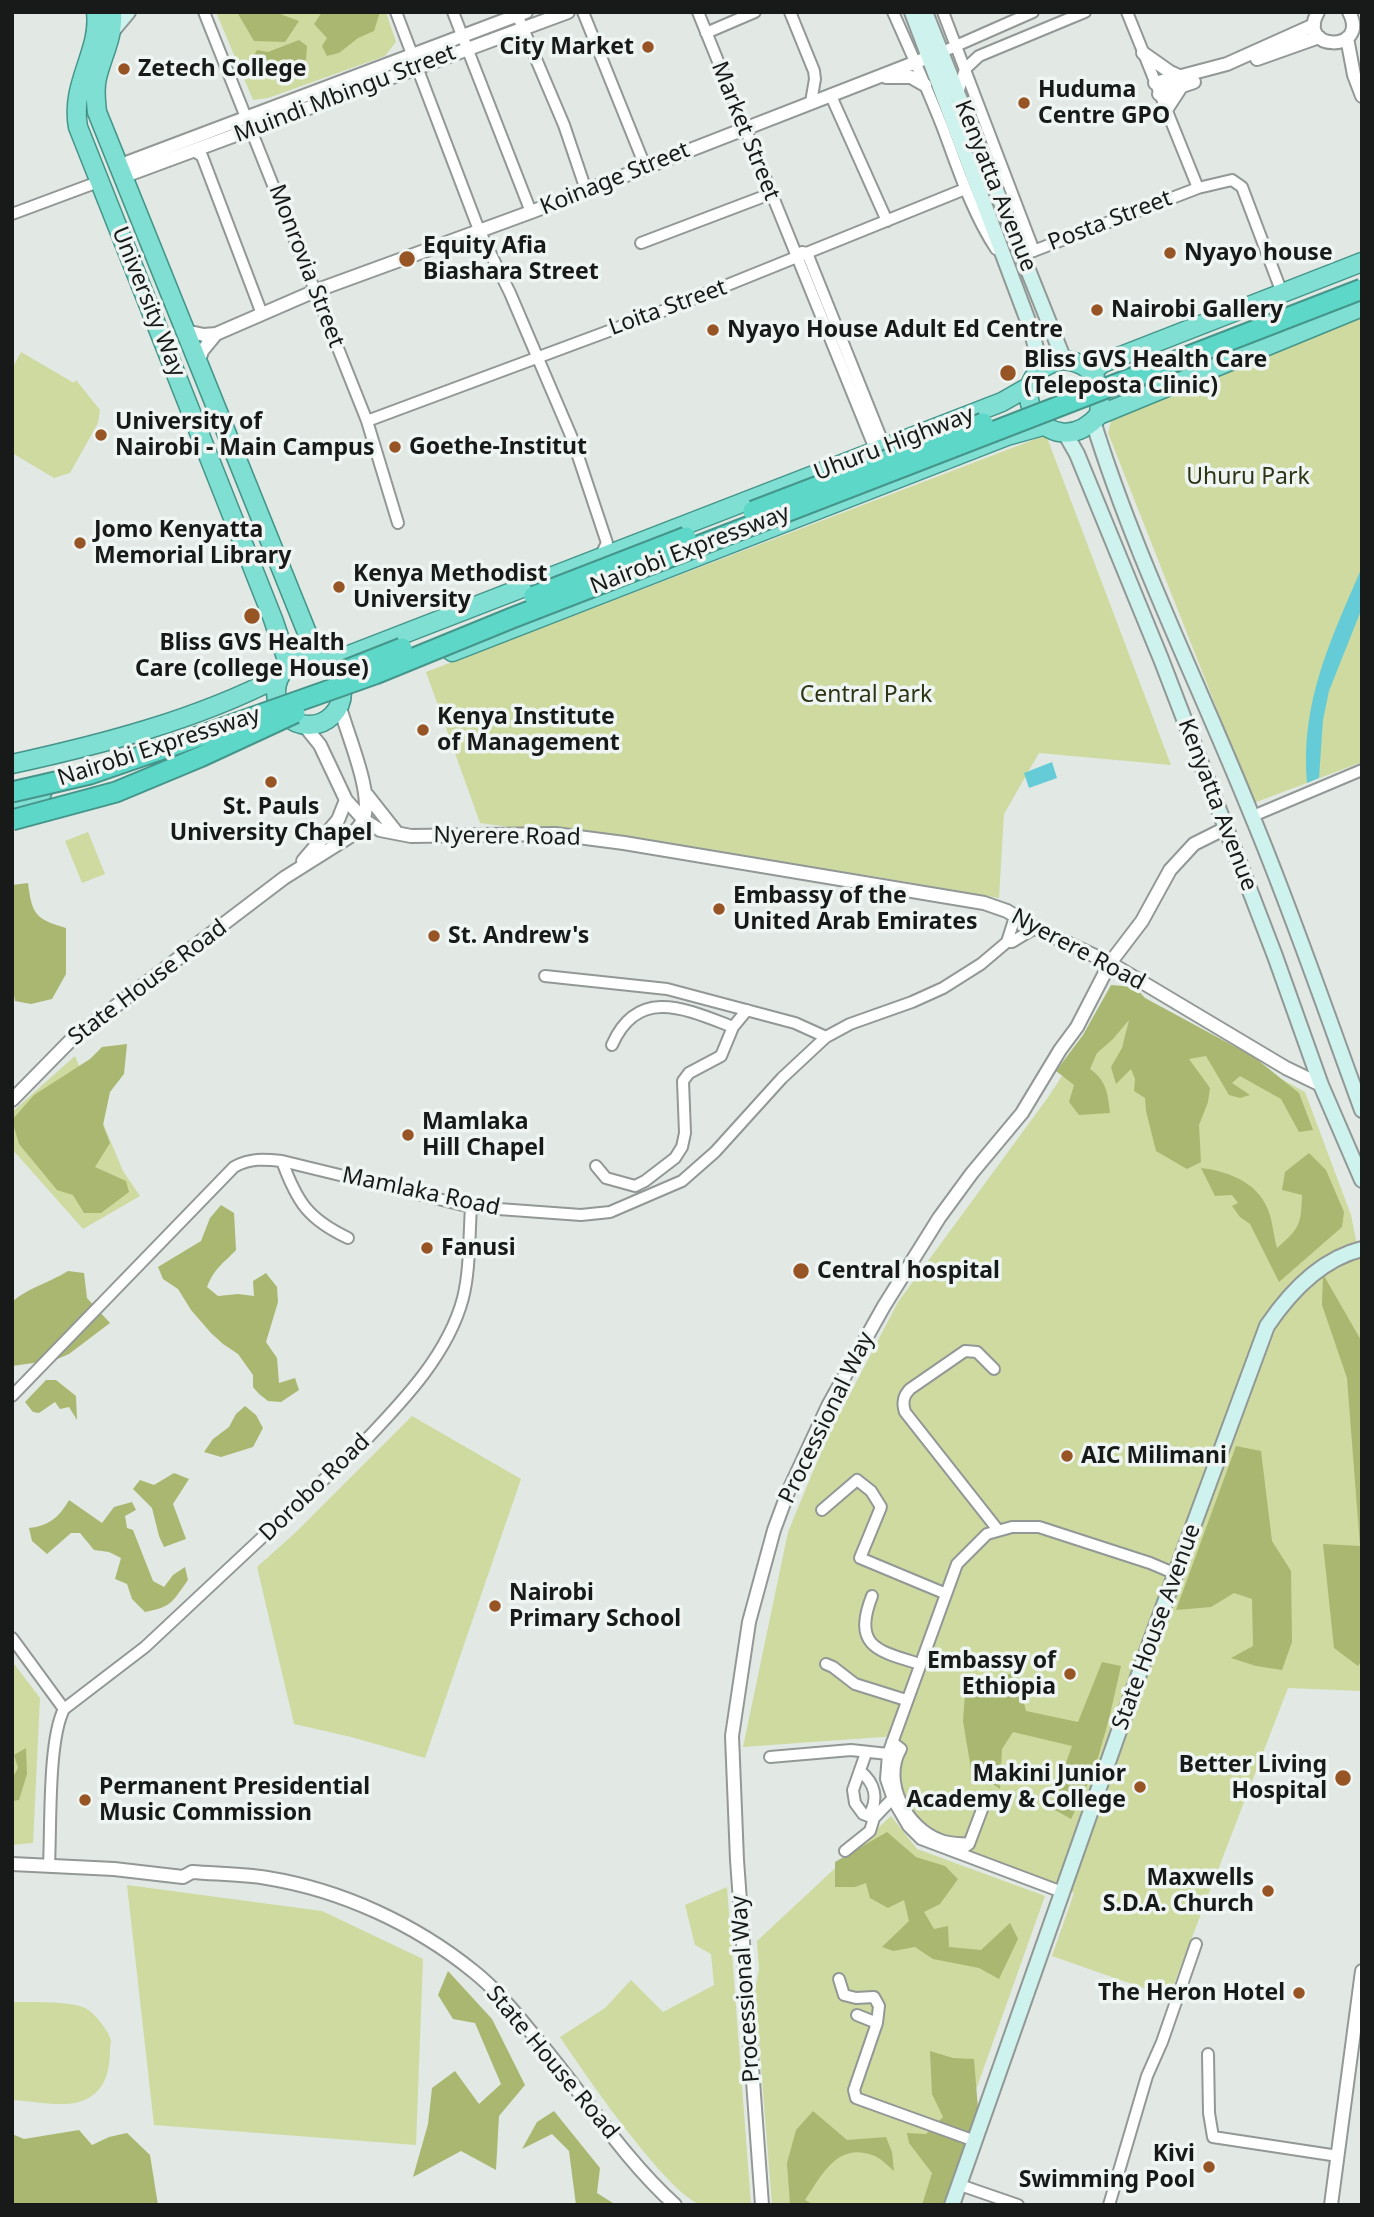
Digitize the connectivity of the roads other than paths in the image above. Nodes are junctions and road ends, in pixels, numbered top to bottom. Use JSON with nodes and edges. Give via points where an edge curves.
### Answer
{"nodes":[{"id":1,"x":96,"y":12,"type":"edge"},
{"id":2,"x":112,"y":12,"type":"edge"},
{"id":3,"x":128,"y":12,"type":"edge"},
{"id":4,"x":204,"y":12,"type":"edge"},
{"id":5,"x":396,"y":12,"type":"edge"},
{"id":6,"x":453,"y":12,"type":"edge"},
{"id":7,"x":568,"y":12,"type":"edge"},
{"id":8,"x":583,"y":12,"type":"edge"},
{"id":9,"x":698,"y":12,"type":"edge"},
{"id":10,"x":754,"y":12,"type":"edge"},
{"id":11,"x":790,"y":12,"type":"edge"},
{"id":12,"x":893,"y":12,"type":"edge"},
{"id":13,"x":912,"y":12,"type":"edge"},
{"id":14,"x":925,"y":12,"type":"edge"},
{"id":15,"x":943,"y":12,"type":"edge"},
{"id":16,"x":1033,"y":12,"type":"edge"},
{"id":17,"x":1086,"y":12,"type":"edge"},
{"id":18,"x":1128,"y":12,"type":"edge"},
{"id":19,"x":520,"y":13,"type":"edge"},
{"id":20,"x":1068,"y":15,"type":"edge"},
{"id":21,"x":1352,"y":16,"type":"edge"},
{"id":22,"x":1013,"y":21,"type":"junction"},
{"id":23,"x":1317,"y":25,"type":"edge"},
{"id":24,"x":112,"y":31,"type":"junction"},
{"id":25,"x":523,"y":31,"type":"junction"},
{"id":26,"x":706,"y":33,"type":"junction"},
{"id":27,"x":1019,"y":39,"type":"junction"},
{"id":28,"x":1342,"y":41,"type":"junction"},
{"id":29,"x":463,"y":42,"type":"junction"},
{"id":30,"x":955,"y":46,"type":"junction"},
{"id":31,"x":1143,"y":53,"type":"junction"},
{"id":32,"x":928,"y":57,"type":"junction"},
{"id":33,"x":414,"y":60,"type":"junction"},
{"id":34,"x":965,"y":69,"type":"junction"},
{"id":35,"x":876,"y":78,"type":"junction"},
{"id":36,"x":1182,"y":82,"type":"junction"},
{"id":37,"x":925,"y":85,"type":"junction"},
{"id":38,"x":1157,"y":89,"type":"junction"},
{"id":39,"x":958,"y":93,"type":"junction"},
{"id":40,"x":831,"y":96,"type":"junction"},
{"id":41,"x":1362,"y":96,"type":"edge"},
{"id":42,"x":811,"y":102,"type":"junction"},
{"id":43,"x":1166,"y":110,"type":"junction"},
{"id":44,"x":249,"y":124,"type":"junction"},
{"id":45,"x":744,"y":128,"type":"junction"},
{"id":46,"x":194,"y":151,"type":"junction"},
{"id":47,"x":645,"y":166,"type":"junction"},
{"id":48,"x":120,"y":171,"type":"junction"},
{"id":49,"x":99,"y":182,"type":"junction"},
{"id":50,"x":1198,"y":188,"type":"junction"},
{"id":51,"x":965,"y":189,"type":"junction"},
{"id":52,"x":586,"y":190,"type":"junction"},
{"id":53,"x":770,"y":194,"type":"junction"},
{"id":54,"x":531,"y":212,"type":"junction"},
{"id":55,"x":12,"y":214,"type":"edge"},
{"id":56,"x":887,"y":221,"type":"junction"},
{"id":57,"x":479,"y":230,"type":"junction"},
{"id":58,"x":641,"y":243,"type":"dead end"},
{"id":59,"x":799,"y":253,"type":"junction"},
{"id":60,"x":1028,"y":253,"type":"junction"},
{"id":61,"x":1362,"y":262,"type":"edge"},
{"id":62,"x":1005,"y":263,"type":"junction"},
{"id":63,"x":1362,"y":277,"type":"edge"},
{"id":64,"x":1362,"y":289,"type":"edge"},
{"id":65,"x":315,"y":291,"type":"junction"},
{"id":66,"x":1282,"y":293,"type":"junction"},
{"id":67,"x":1362,"y":299,"type":"edge"},
{"id":68,"x":1362,"y":307,"type":"edge"},
{"id":69,"x":262,"y":314,"type":"junction"},
{"id":70,"x":185,"y":331,"type":"junction"},
{"id":71,"x":216,"y":334,"type":"junction"},
{"id":72,"x":536,"y":357,"type":"junction"},
{"id":73,"x":1064,"y":360,"type":"junction"},
{"id":74,"x":198,"y":364,"type":"junction"},
{"id":75,"x":1041,"y":368,"type":"junction"},
{"id":76,"x":1091,"y":372,"type":"junction"},
{"id":77,"x":1030,"y":386,"type":"junction"},
{"id":78,"x":1097,"y":413,"type":"junction"},
{"id":79,"x":367,"y":421,"type":"junction"},
{"id":80,"x":1043,"y":426,"type":"junction"},
{"id":81,"x":1065,"y":433,"type":"junction"},
{"id":82,"x":880,"y":449,"type":"junction"},
{"id":83,"x":398,"y":523,"type":"dead end"},
{"id":84,"x":600,"y":557,"type":"junction"},
{"id":85,"x":322,"y":662,"type":"junction"},
{"id":86,"x":284,"y":671,"type":"junction"},
{"id":87,"x":375,"y":674,"type":"junction"},
{"id":88,"x":1196,"y":685,"type":"junction"},
{"id":89,"x":1175,"y":695,"type":"junction"},
{"id":90,"x":340,"y":699,"type":"junction"},
{"id":91,"x":298,"y":723,"type":"junction"},
{"id":92,"x":12,"y":764,"type":"edge"},
{"id":93,"x":1362,"y":770,"type":"edge"},
{"id":94,"x":12,"y":778,"type":"edge"},
{"id":95,"x":12,"y":792,"type":"edge"},
{"id":96,"x":367,"y":794,"type":"junction"},
{"id":97,"x":346,"y":800,"type":"junction"},
{"id":98,"x":12,"y":802,"type":"edge"},
{"id":99,"x":1253,"y":816,"type":"junction"},
{"id":100,"x":12,"y":820,"type":"edge"},
{"id":101,"x":364,"y":820,"type":"junction"},
{"id":102,"x":1226,"y":828,"type":"junction"},
{"id":103,"x":380,"y":830,"type":"junction"},
{"id":104,"x":397,"y":833,"type":"junction"},
{"id":105,"x":349,"y":837,"type":"junction"},
{"id":106,"x":290,"y":874,"type":"junction"},
{"id":107,"x":1016,"y":917,"type":"junction"},
{"id":108,"x":1035,"y":928,"type":"junction"},
{"id":109,"x":1007,"y":942,"type":"junction"},
{"id":110,"x":1110,"y":963,"type":"junction"},
{"id":111,"x":545,"y":976,"type":"dead end"},
{"id":112,"x":747,"y":1010,"type":"junction"},
{"id":113,"x":733,"y":1027,"type":"junction"},
{"id":114,"x":827,"y":1037,"type":"junction"},
{"id":115,"x":611,"y":1045,"type":"dead end"},
{"id":116,"x":1321,"y":1085,"type":"junction"},
{"id":117,"x":12,"y":1100,"type":"edge"},
{"id":118,"x":1362,"y":1110,"type":"edge"},
{"id":119,"x":282,"y":1161,"type":"junction"},
{"id":120,"x":596,"y":1166,"type":"dead end"},
{"id":121,"x":1362,"y":1180,"type":"edge"},
{"id":122,"x":471,"y":1208,"type":"junction"},
{"id":123,"x":348,"y":1238,"type":"dead end"},
{"id":124,"x":1362,"y":1249,"type":"edge"},
{"id":125,"x":994,"y":1369,"type":"dead end"},
{"id":126,"x":12,"y":1396,"type":"edge"},
{"id":127,"x":822,"y":1510,"type":"dead end"},
{"id":128,"x":998,"y":1530,"type":"junction"},
{"id":129,"x":1176,"y":1574,"type":"junction"},
{"id":130,"x":944,"y":1593,"type":"junction"},
{"id":131,"x":872,"y":1596,"type":"dead end"},
{"id":132,"x":12,"y":1638,"type":"edge"},
{"id":133,"x":826,"y":1664,"type":"dead end"},
{"id":134,"x":920,"y":1664,"type":"junction"},
{"id":135,"x":906,"y":1700,"type":"junction"},
{"id":136,"x":64,"y":1709,"type":"junction"},
{"id":137,"x":892,"y":1742,"type":"junction"},
{"id":138,"x":866,"y":1753,"type":"junction"},
{"id":139,"x":887,"y":1754,"type":"junction"},
{"id":140,"x":770,"y":1756,"type":"dead end"},
{"id":141,"x":860,"y":1771,"type":"junction"},
{"id":142,"x":893,"y":1798,"type":"junction"},
{"id":143,"x":986,"y":1800,"type":"dead end"},
{"id":144,"x":871,"y":1816,"type":"junction"},
{"id":145,"x":969,"y":1844,"type":"junction"},
{"id":146,"x":845,"y":1851,"type":"dead end"},
{"id":147,"x":958,"y":1854,"type":"junction"},
{"id":148,"x":12,"y":1864,"type":"edge"},
{"id":149,"x":49,"y":1865,"type":"junction"},
{"id":150,"x":1062,"y":1892,"type":"junction"},
{"id":151,"x":1196,"y":1944,"type":"dead end"},
{"id":152,"x":1362,"y":1971,"type":"edge"},
{"id":153,"x":839,"y":1979,"type":"dead end"},
{"id":154,"x":857,"y":2015,"type":"dead end"},
{"id":155,"x":877,"y":2023,"type":"junction"},
{"id":156,"x":1208,"y":2054,"type":"dead end"},
{"id":157,"x":975,"y":2141,"type":"junction"},
{"id":158,"x":1338,"y":2156,"type":"junction"},
{"id":159,"x":960,"y":2185,"type":"junction"},
{"id":160,"x":675,"y":2205,"type":"edge"},
{"id":161,"x":762,"y":2205,"type":"edge"},
{"id":162,"x":952,"y":2205,"type":"edge"},
{"id":163,"x":1018,"y":2205,"type":"edge"},
{"id":164,"x":1109,"y":2205,"type":"edge"},
{"id":165,"x":1331,"y":2205,"type":"edge"}],
"edges":[{"from":1,"to":49,"type":"highway","name":"University Way","via":[[97,23],[76,96],[76,115]]},
{"from":2,"to":24,"type":"highway","name":"University Way"},
{"from":3,"to":24,"type":"main road"},
{"from":4,"to":44,"type":"street","name":"Monrovia Street"},
{"from":5,"to":33,"type":"street"},
{"from":6,"to":29,"type":"street"},
{"from":7,"to":25,"type":"street","name":"Muindi Mbingu Street"},
{"from":8,"to":47,"type":"street"},
{"from":9,"to":26,"type":"street","name":"Market Street"},
{"from":10,"to":26,"type":"street"},
{"from":11,"to":42,"type":"street","via":[[814,71]]},
{"from":12,"to":32,"type":"street","name":"Kenyatta Avenue"},
{"from":13,"to":32,"type":"main road","name":"Kenyatta Avenue"},
{"from":14,"to":32,"type":"main road","name":"Kenyatta Avenue"},
{"from":15,"to":30,"type":"street","name":"Kenyatta Avenue"},
{"from":16,"to":22,"type":"street","name":"Koinage Street"},
{"from":17,"to":20,"type":"street"},
{"from":18,"to":31,"type":"street","name":"Posta Street"},
{"from":19,"to":25,"type":"street"},
{"from":19,"to":29,"type":"street","name":"Muindi Mbingu Street"},
{"from":20,"to":27,"type":"street"},
{"from":21,"to":28,"type":"street"},
{"from":22,"to":27,"type":"street"},
{"from":22,"to":30,"type":"street","name":"Koinage Street"},
{"from":23,"to":28,"type":"street","via":[[1326,42]]},
{"from":23,"to":36,"type":"street"},
{"from":24,"to":48,"type":"highway","name":"University Way","via":[[95,96]]},
{"from":25,"to":29,"type":"street","name":"Muindi Mbingu Street"},
{"from":25,"to":52,"type":"street"},
{"from":26,"to":45,"type":"street","name":"Market Street"},
{"from":27,"to":34,"type":"street","via":[[979,56]]},
{"from":28,"to":41,"type":"street"},
{"from":29,"to":33,"type":"street","name":"Muindi Mbingu Street"},
{"from":29,"to":54,"type":"street"},
{"from":30,"to":32,"type":"street","name":"Koinage Street"},
{"from":30,"to":34,"type":"street","name":"Kenyatta Avenue"},
{"from":31,"to":36,"type":"street"},
{"from":31,"to":38,"type":"street","name":"Posta Street"},
{"from":32,"to":35,"type":"street","name":"Koinage Street"},
{"from":32,"to":37,"type":"street","name":"Kenyatta Avenue"},
{"from":32,"to":39,"type":"main road","name":"Kenyatta Avenue"},
{"from":32,"to":62,"type":"main road","name":"Kenyatta Avenue"},
{"from":33,"to":44,"type":"street","name":"Muindi Mbingu Street"},
{"from":33,"to":57,"type":"street"},
{"from":34,"to":39,"type":"street"},
{"from":34,"to":60,"type":"street","name":"Kenyatta Avenue"},
{"from":35,"to":37,"type":"street","via":[[911,77]]},
{"from":35,"to":40,"type":"street","name":"Koinage Street"},
{"from":36,"to":38,"type":"street"},
{"from":36,"to":43,"type":"street"},
{"from":37,"to":51,"type":"street","name":"Kenyatta Avenue"},
{"from":38,"to":43,"type":"street","name":"Posta Street"},
{"from":39,"to":60,"type":"main road","name":"Kenyatta Avenue"},
{"from":40,"to":42,"type":"street","name":"Koinage Street"},
{"from":40,"to":56,"type":"street"},
{"from":42,"to":45,"type":"street","name":"Koinage Street"},
{"from":43,"to":50,"type":"street","name":"Posta Street"},
{"from":44,"to":46,"type":"street","name":"Muindi Mbingu Street"},
{"from":44,"to":48,"type":"street","name":"Muindi Mbingu Street"},
{"from":44,"to":65,"type":"street","name":"Monrovia Street"},
{"from":45,"to":47,"type":"street","name":"Koinage Street"},
{"from":45,"to":53,"type":"street","name":"Market Street"},
{"from":46,"to":48,"type":"street","name":"Muindi Mbingu Street"},
{"from":46,"to":69,"type":"street","via":[[202,156]]},
{"from":47,"to":52,"type":"street","name":"Koinage Street"},
{"from":48,"to":70,"type":"highway","name":"University Way"},
{"from":49,"to":55,"type":"street"},
{"from":49,"to":86,"type":"highway","name":"University Way","via":[[281,640]]},
{"from":50,"to":60,"type":"street","name":"Posta Street"},
{"from":50,"to":66,"type":"street","name":"Posta Street","via":[[1226,180],[1242,187]]},
{"from":51,"to":56,"type":"street","name":"Loita Street"},
{"from":51,"to":62,"type":"street","name":"Kenyatta Avenue"},
{"from":52,"to":54,"type":"street","name":"Koinage Street"},
{"from":53,"to":58,"type":"street"},
{"from":53,"to":59,"type":"street","name":"Market Street"},
{"from":54,"to":57,"type":"street","name":"Koinage Street"},
{"from":56,"to":59,"type":"street","name":"Loita Street"},
{"from":57,"to":65,"type":"street","name":"Koinage Street"},
{"from":57,"to":72,"type":"street"},
{"from":59,"to":72,"type":"street","name":"Loita Street","via":[[667,309]]},
{"from":59,"to":82,"type":"street","name":"Market Street","via":[[873,444]]},
{"from":60,"to":73,"type":"main road","name":"Kenyatta Avenue"},
{"from":61,"to":66,"type":"highway"},
{"from":62,"to":75,"type":"main road","name":"Kenyatta Avenue"},
{"from":63,"to":94,"type":"highway","name":"Nairobi Expressway","bridge":true,"via":[[182,731],[98,760]]},
{"from":64,"to":87,"type":"highway","name":"Nairobi Expressway","bridge":true},
{"from":65,"to":69,"type":"street","name":"Koinage Street"},
{"from":65,"to":79,"type":"street","name":"Monrovia Street"},
{"from":66,"to":76,"type":"highway","via":[[1103,363]]},
{"from":67,"to":78,"type":"highway","via":[[1126,387]]},
{"from":68,"to":78,"type":"highway"},
{"from":69,"to":71,"type":"street","name":"Koinage Street"},
{"from":70,"to":71,"type":"street","name":"Koinage Street"},
{"from":70,"to":74,"type":"highway","name":"University Way"},
{"from":71,"to":74,"type":"street"},
{"from":72,"to":79,"type":"street","name":"Loita Street"},
{"from":72,"to":84,"type":"street","via":[[572,438],[607,543]]},
{"from":73,"to":75,"type":"highway"},
{"from":73,"to":76,"type":"highway"},
{"from":74,"to":85,"type":"highway","name":"University Way"},
{"from":75,"to":77,"type":"highway"},
{"from":76,"to":78,"type":"highway","via":[[1097,381]]},
{"from":77,"to":80,"type":"highway","via":[[1029,405]]},
{"from":77,"to":82,"type":"highway","name":"Uhuru Highway","via":[[1002,402]]},
{"from":78,"to":81,"type":"highway"},
{"from":78,"to":88,"type":"main road","name":"Kenyatta Avenue","via":[[1103,454]]},
{"from":79,"to":83,"type":"street","name":"Monrovia Street"},
{"from":80,"to":81,"type":"highway"},
{"from":80,"to":90,"type":"highway","name":"Uhuru Highway","via":[[1007,436]]},
{"from":81,"to":89,"type":"main road","name":"Kenyatta Avenue"},
{"from":82,"to":84,"type":"highway","name":"Uhuru Highway"},
{"from":84,"to":85,"type":"highway","name":"Uhuru Highway"},
{"from":85,"to":86,"type":"highway","via":[[307,659]]},
{"from":85,"to":90,"type":"highway","via":[[338,677]]},
{"from":86,"to":91,"type":"highway","via":[[276,694],[285,714]]},
{"from":86,"to":92,"type":"highway","via":[[172,721]]},
{"from":87,"to":95,"type":"highway","name":"Nairobi Expressway","bridge":true,"via":[[90,774]]},
{"from":87,"to":100,"type":"highway","bridge":true,"via":[[164,773],[116,792]]},
{"from":88,"to":89,"type":"main road"},
{"from":88,"to":99,"type":"main road","name":"Kenyatta Avenue"},
{"from":89,"to":102,"type":"main road","name":"Kenyatta Avenue"},
{"from":90,"to":91,"type":"highway","via":[[335,712],[321,723]]},
{"from":90,"to":96,"type":"street"},
{"from":91,"to":97,"type":"street","via":[[320,745]]},
{"from":91,"to":98,"type":"highway","via":[[269,720],[243,727]]},
{"from":93,"to":99,"type":"street"},
{"from":96,"to":101,"type":"street"},
{"from":96,"to":104,"type":"street"},
{"from":97,"to":101,"type":"street"},
{"from":97,"to":106,"type":"street","name":"State House Road","via":[[338,820]]},
{"from":99,"to":118,"type":"main road","name":"Kenyatta Avenue"},
{"from":101,"to":103,"type":"street","name":"Nyerere Road"},
{"from":101,"to":105,"type":"street","name":"State House Road"},
{"from":102,"to":110,"type":"street","name":"Processional Way","via":[[1201,839],[1182,855]]},
{"from":102,"to":116,"type":"main road","name":"Kenyatta Avenue"},
{"from":103,"to":104,"type":"street","name":"Nyerere Road"},
{"from":103,"to":105,"type":"street"},
{"from":104,"to":107,"type":"street","name":"Nyerere Road","via":[[555,834],[624,843],[984,903]]},
{"from":105,"to":106,"type":"street","name":"State House Road"},
{"from":106,"to":117,"type":"street","name":"State House Road","via":[[71,1040]]},
{"from":107,"to":108,"type":"street","name":"Nyerere Road"},
{"from":107,"to":109,"type":"street"},
{"from":108,"to":109,"type":"street","name":"Mamlaka Road"},
{"from":108,"to":110,"type":"street","name":"Nyerere Road"},
{"from":109,"to":114,"type":"street","name":"Mamlaka Road","via":[[943,988]]},
{"from":110,"to":116,"type":"street","name":"Nyerere Road"},
{"from":110,"to":161,"type":"street","name":"Processional Way","via":[[1077,1027],[1022,1112],[956,1195],[884,1306],[802,1460],[761,1574],[739,1682],[732,1766]]},
{"from":111,"to":112,"type":"street","via":[[667,989]]},
{"from":112,"to":113,"type":"street"},
{"from":112,"to":114,"type":"street"},
{"from":113,"to":115,"type":"street","via":[[685,1009],[653,1008],[627,1019]]},
{"from":113,"to":120,"type":"street","via":[[720,1056],[682,1081],[685,1133],[675,1158],[635,1186],[606,1178]]},
{"from":114,"to":122,"type":"street","name":"Mamlaka Road","via":[[782,1078],[715,1152],[670,1188],[599,1215]]},
{"from":116,"to":121,"type":"main road","name":"Kenyatta Avenue"},
{"from":119,"to":122,"type":"street","name":"Mamlaka Road"},
{"from":119,"to":123,"type":"street","via":[[303,1206],[329,1229]]},
{"from":119,"to":126,"type":"street","name":"Mamlaka Road","via":[[259,1159],[234,1167]]},
{"from":122,"to":136,"type":"street","name":"Dorobo Road","via":[[466,1283],[457,1315],[432,1362],[394,1410],[145,1647]]},
{"from":124,"to":129,"type":"main road","name":"State House Avenue","via":[[1316,1270],[1267,1326]]},
{"from":125,"to":128,"type":"street","via":[[977,1352],[965,1351],[910,1389],[903,1403],[905,1412]]},
{"from":127,"to":130,"type":"street","via":[[857,1480],[881,1507],[860,1559]]},
{"from":128,"to":129,"type":"street","via":[[1039,1527]]},
{"from":128,"to":130,"type":"street","via":[[987,1534],[957,1564]]},
{"from":129,"to":150,"type":"main road","name":"State House Avenue"},
{"from":130,"to":134,"type":"street"},
{"from":131,"to":134,"type":"street","via":[[863,1626],[870,1642],[884,1653]]},
{"from":132,"to":136,"type":"street"},
{"from":133,"to":135,"type":"street","via":[[855,1684]]},
{"from":134,"to":135,"type":"street"},
{"from":135,"to":137,"type":"street"},
{"from":136,"to":149,"type":"street","via":[[55,1744]]},
{"from":137,"to":139,"type":"street"},
{"from":137,"to":145,"type":"street","via":[[901,1749],[894,1762],[898,1796],[915,1822],[942,1840]]},
{"from":138,"to":139,"type":"street"},
{"from":138,"to":140,"type":"street"},
{"from":138,"to":141,"type":"street"},
{"from":139,"to":142,"type":"street","via":[[886,1779]]},
{"from":141,"to":144,"type":"street","via":[[873,1787]]},
{"from":141,"to":144,"type":"street","via":[[853,1797],[859,1810]]},
{"from":142,"to":144,"type":"street"},
{"from":142,"to":147,"type":"street","via":[[921,1839]]},
{"from":143,"to":145,"type":"street"},
{"from":144,"to":146,"type":"street","via":[[870,1830]]},
{"from":145,"to":147,"type":"street"},
{"from":147,"to":150,"type":"street"},
{"from":148,"to":149,"type":"street","name":"State House Road"},
{"from":149,"to":160,"type":"street","name":"State House Road","via":[[183,1877],[192,1872],[266,1878],[322,1891],[412,1930],[475,1973],[536,2037]]},
{"from":150,"to":157,"type":"main road","name":"State House Avenue"},
{"from":151,"to":164,"type":"street","via":[[1147,2076]]},
{"from":152,"to":158,"type":"street"},
{"from":153,"to":155,"type":"street","via":[[844,1995],[874,1997],[879,2006]]},
{"from":154,"to":155,"type":"street"},
{"from":155,"to":157,"type":"street","via":[[853,2090],[856,2098]]},
{"from":156,"to":158,"type":"street","via":[[1213,2137]]},
{"from":157,"to":159,"type":"main road","name":"State House Avenue"},
{"from":158,"to":165,"type":"street"},
{"from":159,"to":162,"type":"main road","name":"State House Avenue"},
{"from":159,"to":163,"type":"street"}]}
